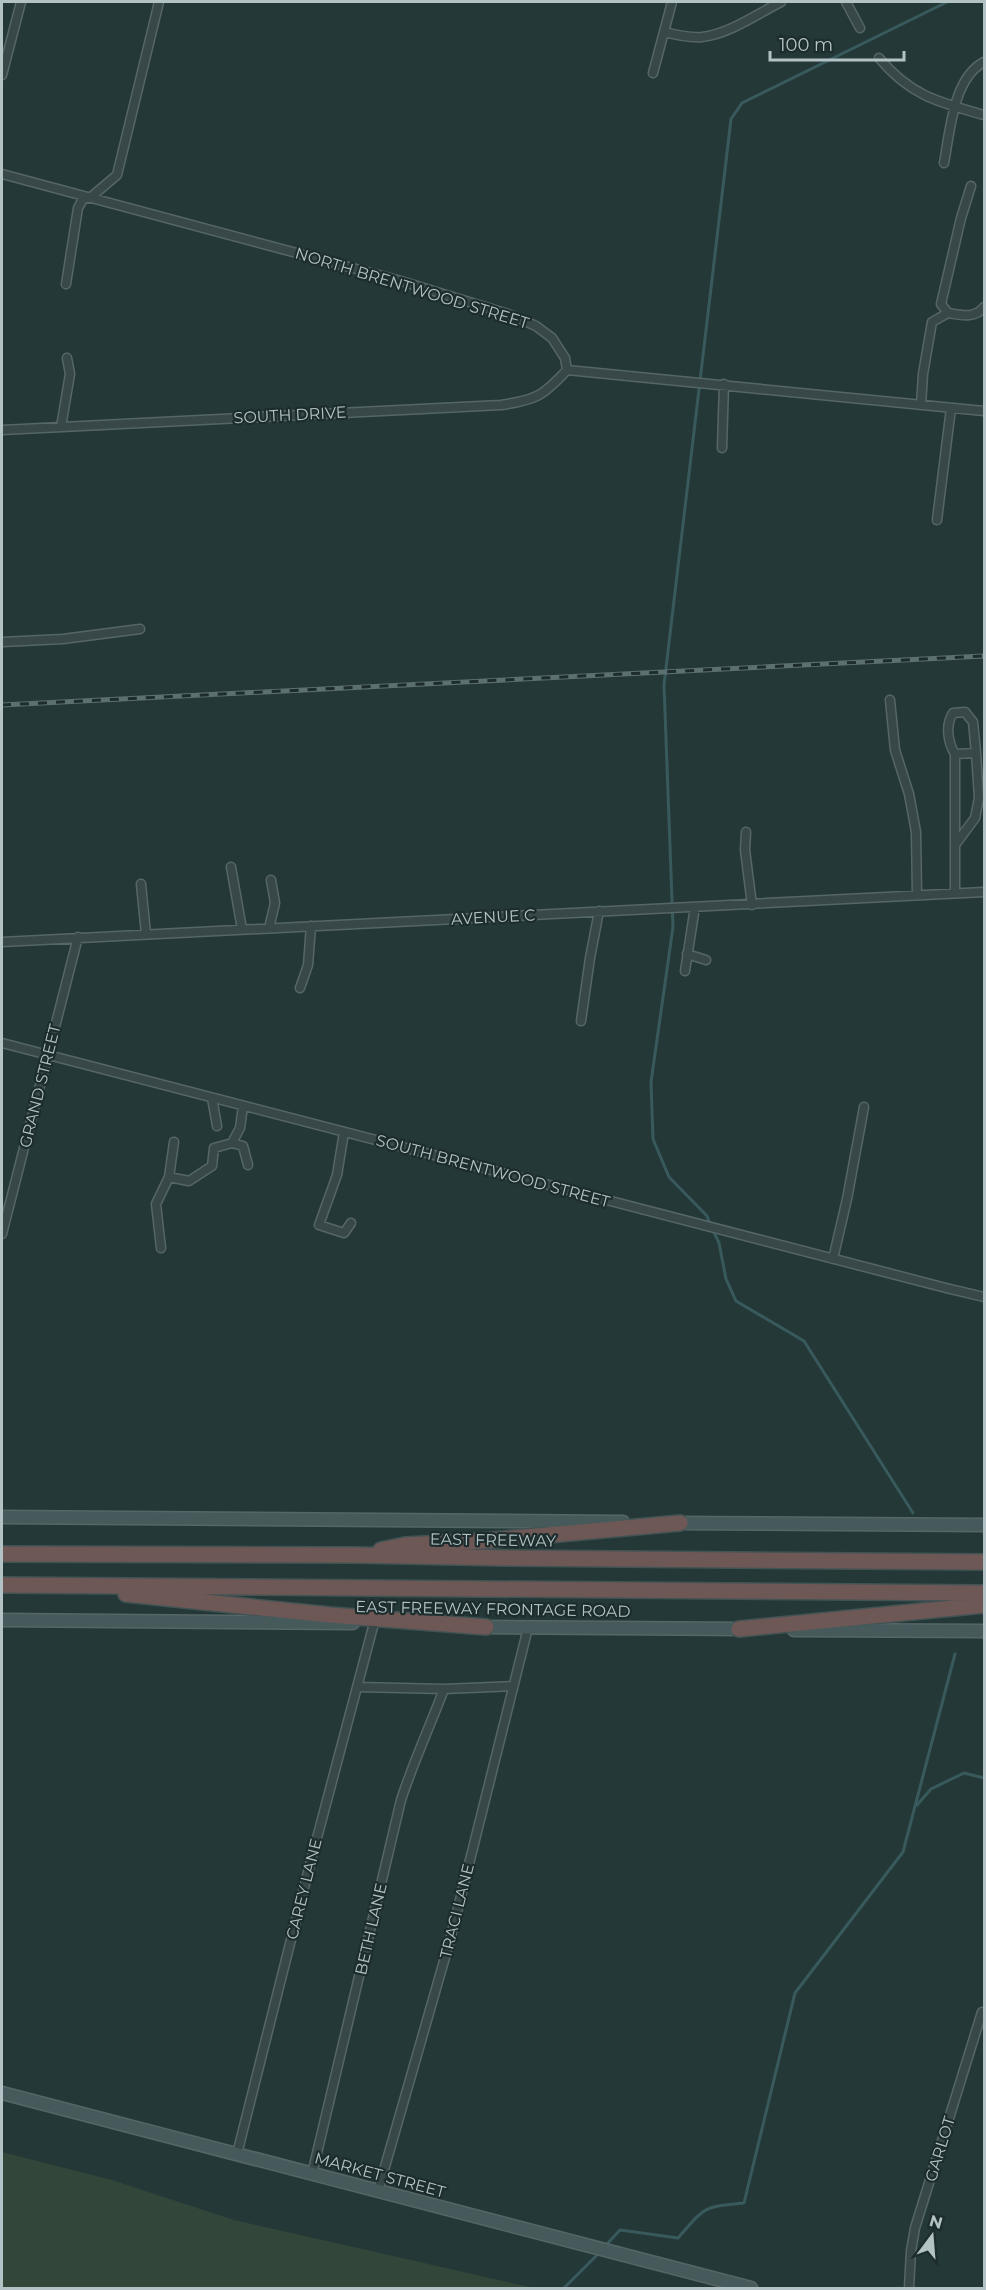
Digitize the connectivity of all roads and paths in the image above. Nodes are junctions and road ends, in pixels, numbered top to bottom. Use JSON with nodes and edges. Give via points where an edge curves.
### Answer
{"nodes":[{"id":1,"x":21,"y":2,"type":"edge"},
{"id":2,"x":159,"y":2,"type":"edge"},
{"id":3,"x":672,"y":2,"type":"edge"},
{"id":4,"x":780,"y":2,"type":"edge"},
{"id":5,"x":846,"y":2,"type":"edge"},
{"id":6,"x":860,"y":28,"type":"dead end"},
{"id":7,"x":664,"y":32,"type":"junction"},
{"id":8,"x":879,"y":58,"type":"dead end"},
{"id":9,"x":984,"y":62,"type":"edge"},
{"id":10,"x":653,"y":73,"type":"dead end"},
{"id":11,"x":2,"y":75,"type":"edge"},
{"id":12,"x":954,"y":106,"type":"junction"},
{"id":13,"x":984,"y":115,"type":"edge"},
{"id":14,"x":944,"y":163,"type":"dead end"},
{"id":15,"x":2,"y":174,"type":"edge"},
{"id":16,"x":971,"y":186,"type":"dead end"},
{"id":17,"x":91,"y":197,"type":"junction"},
{"id":18,"x":66,"y":284,"type":"dead end"},
{"id":19,"x":984,"y":307,"type":"edge"},
{"id":20,"x":948,"y":313,"type":"junction"},
{"id":21,"x":67,"y":358,"type":"dead end"},
{"id":22,"x":567,"y":370,"type":"junction"},
{"id":23,"x":724,"y":384,"type":"junction"},
{"id":24,"x":921,"y":405,"type":"junction"},
{"id":25,"x":951,"y":408,"type":"junction"},
{"id":26,"x":984,"y":411,"type":"edge"},
{"id":27,"x":61,"y":427,"type":"junction"},
{"id":28,"x":2,"y":430,"type":"edge"},
{"id":29,"x":722,"y":448,"type":"dead end"},
{"id":30,"x":937,"y":520,"type":"dead end"},
{"id":31,"x":140,"y":629,"type":"dead end"},
{"id":32,"x":2,"y":642,"type":"edge"},
{"id":33,"x":890,"y":700,"type":"dead end"},
{"id":34,"x":976,"y":753,"type":"junction"},
{"id":35,"x":955,"y":754,"type":"junction"},
{"id":36,"x":746,"y":832,"type":"dead end"},
{"id":37,"x":955,"y":845,"type":"junction"},
{"id":38,"x":231,"y":867,"type":"dead end"},
{"id":39,"x":271,"y":880,"type":"dead end"},
{"id":40,"x":141,"y":884,"type":"dead end"},
{"id":41,"x":984,"y":892,"type":"edge"},
{"id":42,"x":955,"y":893,"type":"junction"},
{"id":43,"x":917,"y":895,"type":"junction"},
{"id":44,"x":752,"y":905,"type":"junction"},
{"id":45,"x":695,"y":907,"type":"junction"},
{"id":46,"x":599,"y":911,"type":"junction"},
{"id":47,"x":311,"y":926,"type":"junction"},
{"id":48,"x":269,"y":928,"type":"junction"},
{"id":49,"x":242,"y":929,"type":"junction"},
{"id":50,"x":146,"y":934,"type":"junction"},
{"id":51,"x":78,"y":937,"type":"junction"},
{"id":52,"x":2,"y":942,"type":"edge"},
{"id":53,"x":687,"y":954,"type":"junction"},
{"id":54,"x":706,"y":960,"type":"dead end"},
{"id":55,"x":685,"y":971,"type":"dead end"},
{"id":56,"x":300,"y":988,"type":"dead end"},
{"id":57,"x":581,"y":1021,"type":"dead end"},
{"id":58,"x":2,"y":1043,"type":"edge"},
{"id":59,"x":48,"y":1055,"type":"junction"},
{"id":60,"x":212,"y":1098,"type":"junction"},
{"id":61,"x":243,"y":1106,"type":"junction"},
{"id":62,"x":864,"y":1107,"type":"dead end"},
{"id":63,"x":217,"y":1126,"type":"dead end"},
{"id":64,"x":344,"y":1132,"type":"junction"},
{"id":65,"x":174,"y":1142,"type":"dead end"},
{"id":66,"x":232,"y":1143,"type":"junction"},
{"id":67,"x":248,"y":1165,"type":"dead end"},
{"id":68,"x":169,"y":1177,"type":"junction"},
{"id":69,"x":351,"y":1223,"type":"dead end"},
{"id":70,"x":2,"y":1234,"type":"edge"},
{"id":71,"x":162,"y":1248,"type":"dead end"},
{"id":72,"x":833,"y":1259,"type":"junction"},
{"id":73,"x":984,"y":1297,"type":"edge"},
{"id":74,"x":2,"y":1517,"type":"edge"},
{"id":75,"x":680,"y":1523,"type":"junction"},
{"id":76,"x":984,"y":1525,"type":"edge"},
{"id":77,"x":2,"y":1554,"type":"edge"},
{"id":78,"x":355,"y":1555,"type":"junction"},
{"id":79,"x":984,"y":1562,"type":"edge"},
{"id":80,"x":2,"y":1585,"type":"edge"},
{"id":81,"x":22,"y":1585,"type":"junction"},
{"id":82,"x":984,"y":1593,"type":"edge"},
{"id":83,"x":984,"y":1605,"type":"edge"},
{"id":84,"x":2,"y":1620,"type":"edge"},
{"id":85,"x":374,"y":1623,"type":"junction"},
{"id":86,"x":486,"y":1627,"type":"junction"},
{"id":87,"x":528,"y":1628,"type":"junction"},
{"id":88,"x":739,"y":1629,"type":"junction"},
{"id":89,"x":984,"y":1631,"type":"edge"},
{"id":90,"x":513,"y":1686,"type":"junction"},
{"id":91,"x":358,"y":1687,"type":"junction"},
{"id":92,"x":444,"y":1689,"type":"junction"},
{"id":93,"x":982,"y":2012,"type":"dead end"},
{"id":94,"x":2,"y":2093,"type":"edge"},
{"id":95,"x":237,"y":2154,"type":"junction"},
{"id":96,"x":312,"y":2174,"type":"junction"},
{"id":97,"x":378,"y":2191,"type":"junction"},
{"id":98,"x":751,"y":2289,"type":"edge"},
{"id":99,"x":909,"y":2289,"type":"edge"}],
"edges":[{"from":1,"to":11,"type":"street"},
{"from":2,"to":17,"type":"street","via":[[117,175]]},
{"from":3,"to":7,"type":"street"},
{"from":4,"to":7,"type":"street","via":[[711,35],[687,37]]},
{"from":5,"to":6,"type":"street"},
{"from":7,"to":10,"type":"street"},
{"from":8,"to":12,"type":"street","via":[[912,90]]},
{"from":9,"to":12,"type":"street","via":[[969,74]]},
{"from":12,"to":13,"type":"street"},
{"from":12,"to":14,"type":"street"},
{"from":15,"to":17,"type":"street","name":"NORTH BRENTWOOD STREET"},
{"from":16,"to":20,"type":"street","via":[[941,304]]},
{"from":17,"to":18,"type":"street","via":[[82,200],[78,208]]},
{"from":17,"to":22,"type":"street","name":"NORTH BRENTWOOD STREET","via":[[508,314],[552,338],[565,358]]},
{"from":19,"to":20,"type":"street","via":[[972,316]]},
{"from":20,"to":24,"type":"street","via":[[932,322]]},
{"from":21,"to":27,"type":"street","via":[[70,374]]},
{"from":22,"to":23,"type":"street"},
{"from":22,"to":27,"type":"street","name":"SOUTH DRIVE","via":[[547,392],[501,405]]},
{"from":23,"to":24,"type":"street"},
{"from":23,"to":29,"type":"street"},
{"from":24,"to":25,"type":"street"},
{"from":25,"to":26,"type":"street"},
{"from":25,"to":30,"type":"street"},
{"from":27,"to":28,"type":"street","name":"SOUTH DRIVE"},
{"from":31,"to":32,"type":"street"},
{"from":33,"to":43,"type":"street","via":[[895,750],[916,832]]},
{"from":34,"to":35,"type":"street"},
{"from":34,"to":35,"type":"street","via":[[971,717],[957,711],[948,723]]},
{"from":34,"to":37,"type":"street","via":[[979,798],[975,818]]},
{"from":35,"to":37,"type":"street"},
{"from":36,"to":44,"type":"street"},
{"from":37,"to":42,"type":"street"},
{"from":38,"to":49,"type":"street"},
{"from":39,"to":48,"type":"street","via":[[275,903]]},
{"from":40,"to":50,"type":"street"},
{"from":41,"to":42,"type":"street","name":"AVENUE C"},
{"from":42,"to":43,"type":"street","name":"AVENUE C"},
{"from":43,"to":44,"type":"street","name":"AVENUE C"},
{"from":44,"to":45,"type":"street","name":"AVENUE C"},
{"from":45,"to":46,"type":"street","name":"AVENUE C"},
{"from":45,"to":53,"type":"street"},
{"from":46,"to":47,"type":"street","name":"AVENUE C"},
{"from":46,"to":57,"type":"street"},
{"from":47,"to":48,"type":"street","name":"AVENUE C"},
{"from":47,"to":56,"type":"street","via":[[308,965]]},
{"from":48,"to":49,"type":"street","name":"AVENUE C"},
{"from":49,"to":50,"type":"street","name":"AVENUE C"},
{"from":50,"to":51,"type":"street","name":"AVENUE C"},
{"from":51,"to":52,"type":"street","name":"AVENUE C"},
{"from":51,"to":59,"type":"street","name":"GRAND STREET"},
{"from":53,"to":54,"type":"street"},
{"from":53,"to":55,"type":"street"},
{"from":58,"to":59,"type":"street","name":"SOUTH BRENTWOOD STREET"},
{"from":59,"to":60,"type":"street","name":"SOUTH BRENTWOOD STREET"},
{"from":59,"to":70,"type":"street","name":"GRAND STREET"},
{"from":60,"to":61,"type":"street","name":"SOUTH BRENTWOOD STREET"},
{"from":60,"to":63,"type":"street"},
{"from":61,"to":64,"type":"street","name":"SOUTH BRENTWOOD STREET"},
{"from":61,"to":66,"type":"street","via":[[240,1128]]},
{"from":62,"to":72,"type":"street"},
{"from":64,"to":69,"type":"street","via":[[337,1175],[320,1225],[344,1233]]},
{"from":64,"to":72,"type":"street","name":"SOUTH BRENTWOOD STREET"},
{"from":65,"to":68,"type":"street"},
{"from":66,"to":67,"type":"street","via":[[243,1146]]},
{"from":66,"to":68,"type":"street","via":[[214,1148],[212,1166],[189,1181]]},
{"from":68,"to":71,"type":"street","via":[[156,1204]]},
{"from":72,"to":73,"type":"street","name":"SOUTH BRENTWOOD STREET"},
{"from":74,"to":75,"type":"main road"},
{"from":75,"to":76,"type":"main road"},
{"from":75,"to":78,"type":"highway","via":[[405,1545]]},
{"from":77,"to":78,"type":"highway","name":"EAST FREEWAY"},
{"from":78,"to":79,"type":"highway","name":"EAST FREEWAY"},
{"from":80,"to":81,"type":"highway"},
{"from":81,"to":82,"type":"highway"},
{"from":81,"to":86,"type":"highway"},
{"from":83,"to":88,"type":"highway"},
{"from":84,"to":85,"type":"main road","name":"EAST FREEWAY FRONTAGE ROAD"},
{"from":85,"to":86,"type":"main road","name":"EAST FREEWAY FRONTAGE ROAD"},
{"from":85,"to":91,"type":"street","name":"CAREY LANE"},
{"from":86,"to":87,"type":"main road","name":"EAST FREEWAY FRONTAGE ROAD"},
{"from":87,"to":88,"type":"main road","name":"EAST FREEWAY FRONTAGE ROAD"},
{"from":87,"to":90,"type":"street","name":"TRACI LANE"},
{"from":88,"to":89,"type":"main road","name":"EAST FREEWAY FRONTAGE ROAD"},
{"from":90,"to":92,"type":"street"},
{"from":90,"to":97,"type":"street","name":"TRACI LANE","via":[[450,1940]]},
{"from":91,"to":92,"type":"street"},
{"from":91,"to":95,"type":"street","name":"CAREY LANE"},
{"from":92,"to":96,"type":"street","name":"BETH LANE","via":[[401,1800]]},
{"from":93,"to":99,"type":"street","name":"GARLOT","via":[[915,2228]]},
{"from":94,"to":95,"type":"main road","name":"MARKET STREET"},
{"from":95,"to":96,"type":"main road","name":"MARKET STREET"},
{"from":96,"to":97,"type":"main road","name":"MARKET STREET"},
{"from":97,"to":98,"type":"main road","name":"MARKET STREET"}]}
